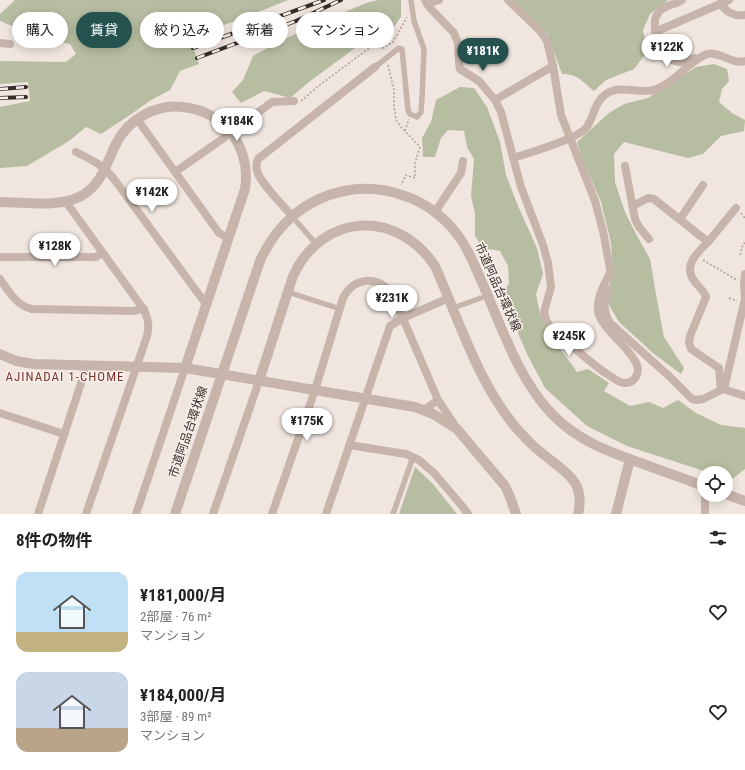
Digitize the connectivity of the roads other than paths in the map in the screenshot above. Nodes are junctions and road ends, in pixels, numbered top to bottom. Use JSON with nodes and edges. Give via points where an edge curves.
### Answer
{"nodes":[{"id":1,"x":411,"y":0,"type":"edge"},
{"id":2,"x":439,"y":0,"type":"edge"},
{"id":3,"x":508,"y":0,"type":"edge"},
{"id":4,"x":682,"y":0,"type":"edge"},
{"id":5,"x":729,"y":0,"type":"edge"},
{"id":6,"x":426,"y":2,"type":"edge"},
{"id":7,"x":720,"y":4,"type":"junction"},
{"id":8,"x":745,"y":15,"type":"edge"},
{"id":9,"x":655,"y":32,"type":"junction"},
{"id":10,"x":0,"y":43,"type":"edge"},
{"id":11,"x":10,"y":44,"type":"dead end"},
{"id":12,"x":704,"y":55,"type":"junction"},
{"id":13,"x":745,"y":61,"type":"edge"},
{"id":14,"x":553,"y":66,"type":"junction"},
{"id":15,"x":375,"y":67,"type":"joint"},
{"id":16,"x":495,"y":100,"type":"junction"},
{"id":17,"x":296,"y":102,"type":"road end"},
{"id":18,"x":137,"y":119,"type":"junction"},
{"id":19,"x":231,"y":133,"type":"junction"},
{"id":20,"x":571,"y":138,"type":"junction"},
{"id":21,"x":76,"y":152,"type":"dead end"},
{"id":22,"x":513,"y":158,"type":"junction"},
{"id":23,"x":463,"y":161,"type":"dead end"},
{"id":24,"x":625,"y":166,"type":"dead end"},
{"id":25,"x":106,"y":169,"type":"junction"},
{"id":26,"x":175,"y":172,"type":"junction"},
{"id":27,"x":703,"y":185,"type":"dead end"},
{"id":28,"x":0,"y":202,"type":"edge"},
{"id":29,"x":66,"y":202,"type":"junction"},
{"id":30,"x":632,"y":206,"type":"junction"},
{"id":31,"x":736,"y":208,"type":"dead end"},
{"id":32,"x":435,"y":212,"type":"junction"},
{"id":33,"x":295,"y":219,"type":"junction"},
{"id":34,"x":680,"y":219,"type":"junction"},
{"id":35,"x":228,"y":238,"type":"junction"},
{"id":36,"x":649,"y":239,"type":"dead end"},
{"id":37,"x":708,"y":242,"type":"junction"},
{"id":38,"x":316,"y":244,"type":"junction"},
{"id":39,"x":102,"y":253,"type":"junction"},
{"id":40,"x":0,"y":257,"type":"edge"},
{"id":41,"x":611,"y":270,"type":"junction"},
{"id":42,"x":745,"y":274,"type":"edge"},
{"id":43,"x":0,"y":279,"type":"edge"},
{"id":44,"x":288,"y":292,"type":"junction"},
{"id":45,"x":745,"y":297,"type":"edge"},
{"id":46,"x":449,"y":298,"type":"junction"},
{"id":47,"x":481,"y":298,"type":"dead end"},
{"id":48,"x":206,"y":303,"type":"junction"},
{"id":49,"x":453,"y":308,"type":"junction"},
{"id":50,"x":144,"y":309,"type":"junction"},
{"id":51,"x":340,"y":309,"type":"junction"},
{"id":52,"x":403,"y":318,"type":"junction"},
{"id":53,"x":0,"y":354,"type":"edge"},
{"id":54,"x":87,"y":365,"type":"junction"},
{"id":55,"x":136,"y":366,"type":"junction"},
{"id":56,"x":185,"y":368,"type":"junction"},
{"id":57,"x":221,"y":374,"type":"junction"},
{"id":58,"x":259,"y":381,"type":"junction"},
{"id":59,"x":314,"y":390,"type":"junction"},
{"id":60,"x":723,"y":390,"type":"junction"},
{"id":61,"x":745,"y":396,"type":"edge"},
{"id":62,"x":365,"y":399,"type":"junction"},
{"id":63,"x":438,"y":400,"type":"junction"},
{"id":64,"x":424,"y":410,"type":"junction"},
{"id":65,"x":0,"y":413,"type":"edge"},
{"id":66,"x":457,"y":429,"type":"junction"},
{"id":67,"x":64,"y":434,"type":"junction"},
{"id":68,"x":349,"y":445,"type":"junction"},
{"id":69,"x":413,"y":457,"type":"junction"},
{"id":70,"x":630,"y":459,"type":"junction"},
{"id":71,"x":697,"y":483,"type":"edge"},
{"id":72,"x":733,"y":497,"type":"edge"},
{"id":73,"x":745,"y":501,"type":"edge"},
{"id":74,"x":706,"y":502,"type":"edge"},
{"id":75,"x":38,"y":514,"type":"edge"},
{"id":76,"x":86,"y":514,"type":"edge"},
{"id":77,"x":136,"y":514,"type":"edge"},
{"id":78,"x":175,"y":514,"type":"edge"},
{"id":79,"x":213,"y":514,"type":"edge"},
{"id":80,"x":272,"y":514,"type":"edge"},
{"id":81,"x":326,"y":514,"type":"edge"},
{"id":82,"x":393,"y":514,"type":"edge"},
{"id":83,"x":468,"y":514,"type":"edge"},
{"id":84,"x":516,"y":514,"type":"edge"},
{"id":85,"x":578,"y":514,"type":"edge"},
{"id":86,"x":616,"y":514,"type":"edge"},
{"id":87,"x":705,"y":514,"type":"edge"}],
"edges":[{"from":1,"to":15,"type":"street","via":[[414,21],[424,48],[420,112],[417,117],[408,110],[402,49],[399,48]]},
{"from":2,"to":6,"type":"street"},
{"from":3,"to":14,"type":"street","via":[[544,36]]},
{"from":4,"to":9,"type":"street","via":[[658,13]]},
{"from":5,"to":7,"type":"street"},
{"from":6,"to":16,"type":"street","via":[[454,33],[458,43],[460,69],[477,80]]},
{"from":7,"to":8,"type":"street","via":[[735,15]]},
{"from":7,"to":9,"type":"street"},
{"from":9,"to":12,"type":"street","via":[[673,60],[683,62]]},
{"from":10,"to":11,"type":"street"},
{"from":12,"to":13,"type":"street","via":[[716,53],[736,61]]},
{"from":12,"to":20,"type":"street","via":[[658,88],[643,91],[618,89],[606,94],[600,100],[585,129]]},
{"from":14,"to":16,"type":"street"},
{"from":14,"to":20,"type":"street","via":[[561,115]]},
{"from":15,"to":33,"type":"street","via":[[258,158],[256,167],[265,184]]},
{"from":16,"to":22,"type":"street","via":[[501,112]]},
{"from":17,"to":19,"type":"street","via":[[272,102]]},
{"from":18,"to":19,"type":"street","via":[[159,108],[187,107],[213,117]]},
{"from":18,"to":25,"type":"street","via":[[120,136]]},
{"from":18,"to":26,"type":"street"},
{"from":19,"to":26,"type":"street"},
{"from":19,"to":35,"type":"street","via":[[243,155],[246,175],[245,189]]},
{"from":20,"to":22,"type":"street"},
{"from":20,"to":41,"type":"street","via":[[595,201]]},
{"from":21,"to":25,"type":"street"},
{"from":22,"to":41,"type":"street","via":[[548,264],[551,287],[544,312],[546,320],[592,364],[618,381],[627,383],[634,380],[638,374],[637,364],[602,321],[598,310],[599,298]]},
{"from":23,"to":32,"type":"street","via":[[461,173]]},
{"from":24,"to":30,"type":"street"},
{"from":25,"to":29,"type":"street","via":[[91,189],[80,197]]},
{"from":25,"to":48,"type":"street"},
{"from":26,"to":35,"type":"street","via":[[219,233]]},
{"from":27,"to":34,"type":"street"},
{"from":28,"to":29,"type":"street"},
{"from":29,"to":39,"type":"street"},
{"from":30,"to":34,"type":"street","via":[[648,198],[654,199]]},
{"from":30,"to":36,"type":"street","via":[[634,219]]},
{"from":31,"to":37,"type":"street"},
{"from":32,"to":33,"type":"street","name":"市道阿品台環状線","via":[[398,194],[363,189],[327,196],[305,206]]},
{"from":32,"to":70,"type":"street","name":"市道阿品台環状線","via":[[450,225],[464,244],[518,364],[538,398],[558,420],[578,436],[608,452]]},
{"from":33,"to":38,"type":"street"},
{"from":33,"to":57,"type":"street","name":"市道阿品台環状線","via":[[278,230],[260,261]]},
{"from":34,"to":37,"type":"street"},
{"from":35,"to":48,"type":"street"},
{"from":37,"to":60,"type":"street","via":[[690,263],[690,276],[706,297],[689,342],[691,349],[719,368]]},
{"from":38,"to":44,"type":"street","via":[[298,265]]},
{"from":38,"to":46,"type":"street","via":[[336,232],[360,226],[386,228],[398,232],[419,246],[428,256]]},
{"from":39,"to":40,"type":"street","via":[[96,257]]},
{"from":39,"to":50,"type":"street"},
{"from":41,"to":60,"type":"street","via":[[604,307],[607,318],[614,327],[692,399],[703,399]]},
{"from":42,"to":45,"type":"street"},
{"from":43,"to":50,"type":"street","via":[[17,301],[27,308],[132,311]]},
{"from":44,"to":51,"type":"street"},
{"from":44,"to":58,"type":"street"},
{"from":45,"to":60,"type":"street"},
{"from":46,"to":49,"type":"street"},
{"from":46,"to":52,"type":"street"},
{"from":47,"to":49,"type":"street"},
{"from":48,"to":56,"type":"street"},
{"from":49,"to":85,"type":"street","via":[[480,372],[504,413],[535,448],[568,473],[576,483],[580,495]]},
{"from":50,"to":55,"type":"street","via":[[148,330]]},
{"from":51,"to":52,"type":"street","via":[[343,298],[350,288],[360,282],[372,281],[378,282],[392,293]]},
{"from":51,"to":59,"type":"street"},
{"from":52,"to":62,"type":"street","via":[[390,326]]},
{"from":52,"to":63,"type":"street"},
{"from":53,"to":54,"type":"street","via":[[28,363]]},
{"from":54,"to":55,"type":"street"},
{"from":54,"to":67,"type":"street"},
{"from":55,"to":56,"type":"street"},
{"from":55,"to":76,"type":"street"},
{"from":56,"to":57,"type":"street"},
{"from":56,"to":77,"type":"street"},
{"from":57,"to":58,"type":"street"},
{"from":57,"to":78,"type":"street","name":"市道阿品台環状線"},
{"from":58,"to":59,"type":"street"},
{"from":58,"to":79,"type":"street"},
{"from":59,"to":62,"type":"street"},
{"from":59,"to":80,"type":"street"},
{"from":60,"to":61,"type":"street"},
{"from":62,"to":64,"type":"street"},
{"from":62,"to":68,"type":"street"},
{"from":63,"to":64,"type":"street"},
{"from":63,"to":66,"type":"street"},
{"from":64,"to":66,"type":"street"},
{"from":65,"to":67,"type":"street"},
{"from":66,"to":84,"type":"street","via":[[505,486]]},
{"from":67,"to":75,"type":"street"},
{"from":68,"to":69,"type":"street"},
{"from":68,"to":81,"type":"street"},
{"from":69,"to":82,"type":"street"},
{"from":69,"to":83,"type":"street","via":[[430,469]]},
{"from":70,"to":71,"type":"street","name":"市道阿品台環状線"},
{"from":70,"to":86,"type":"street"},
{"from":72,"to":73,"type":"street"},
{"from":74,"to":87,"type":"street"}]}
